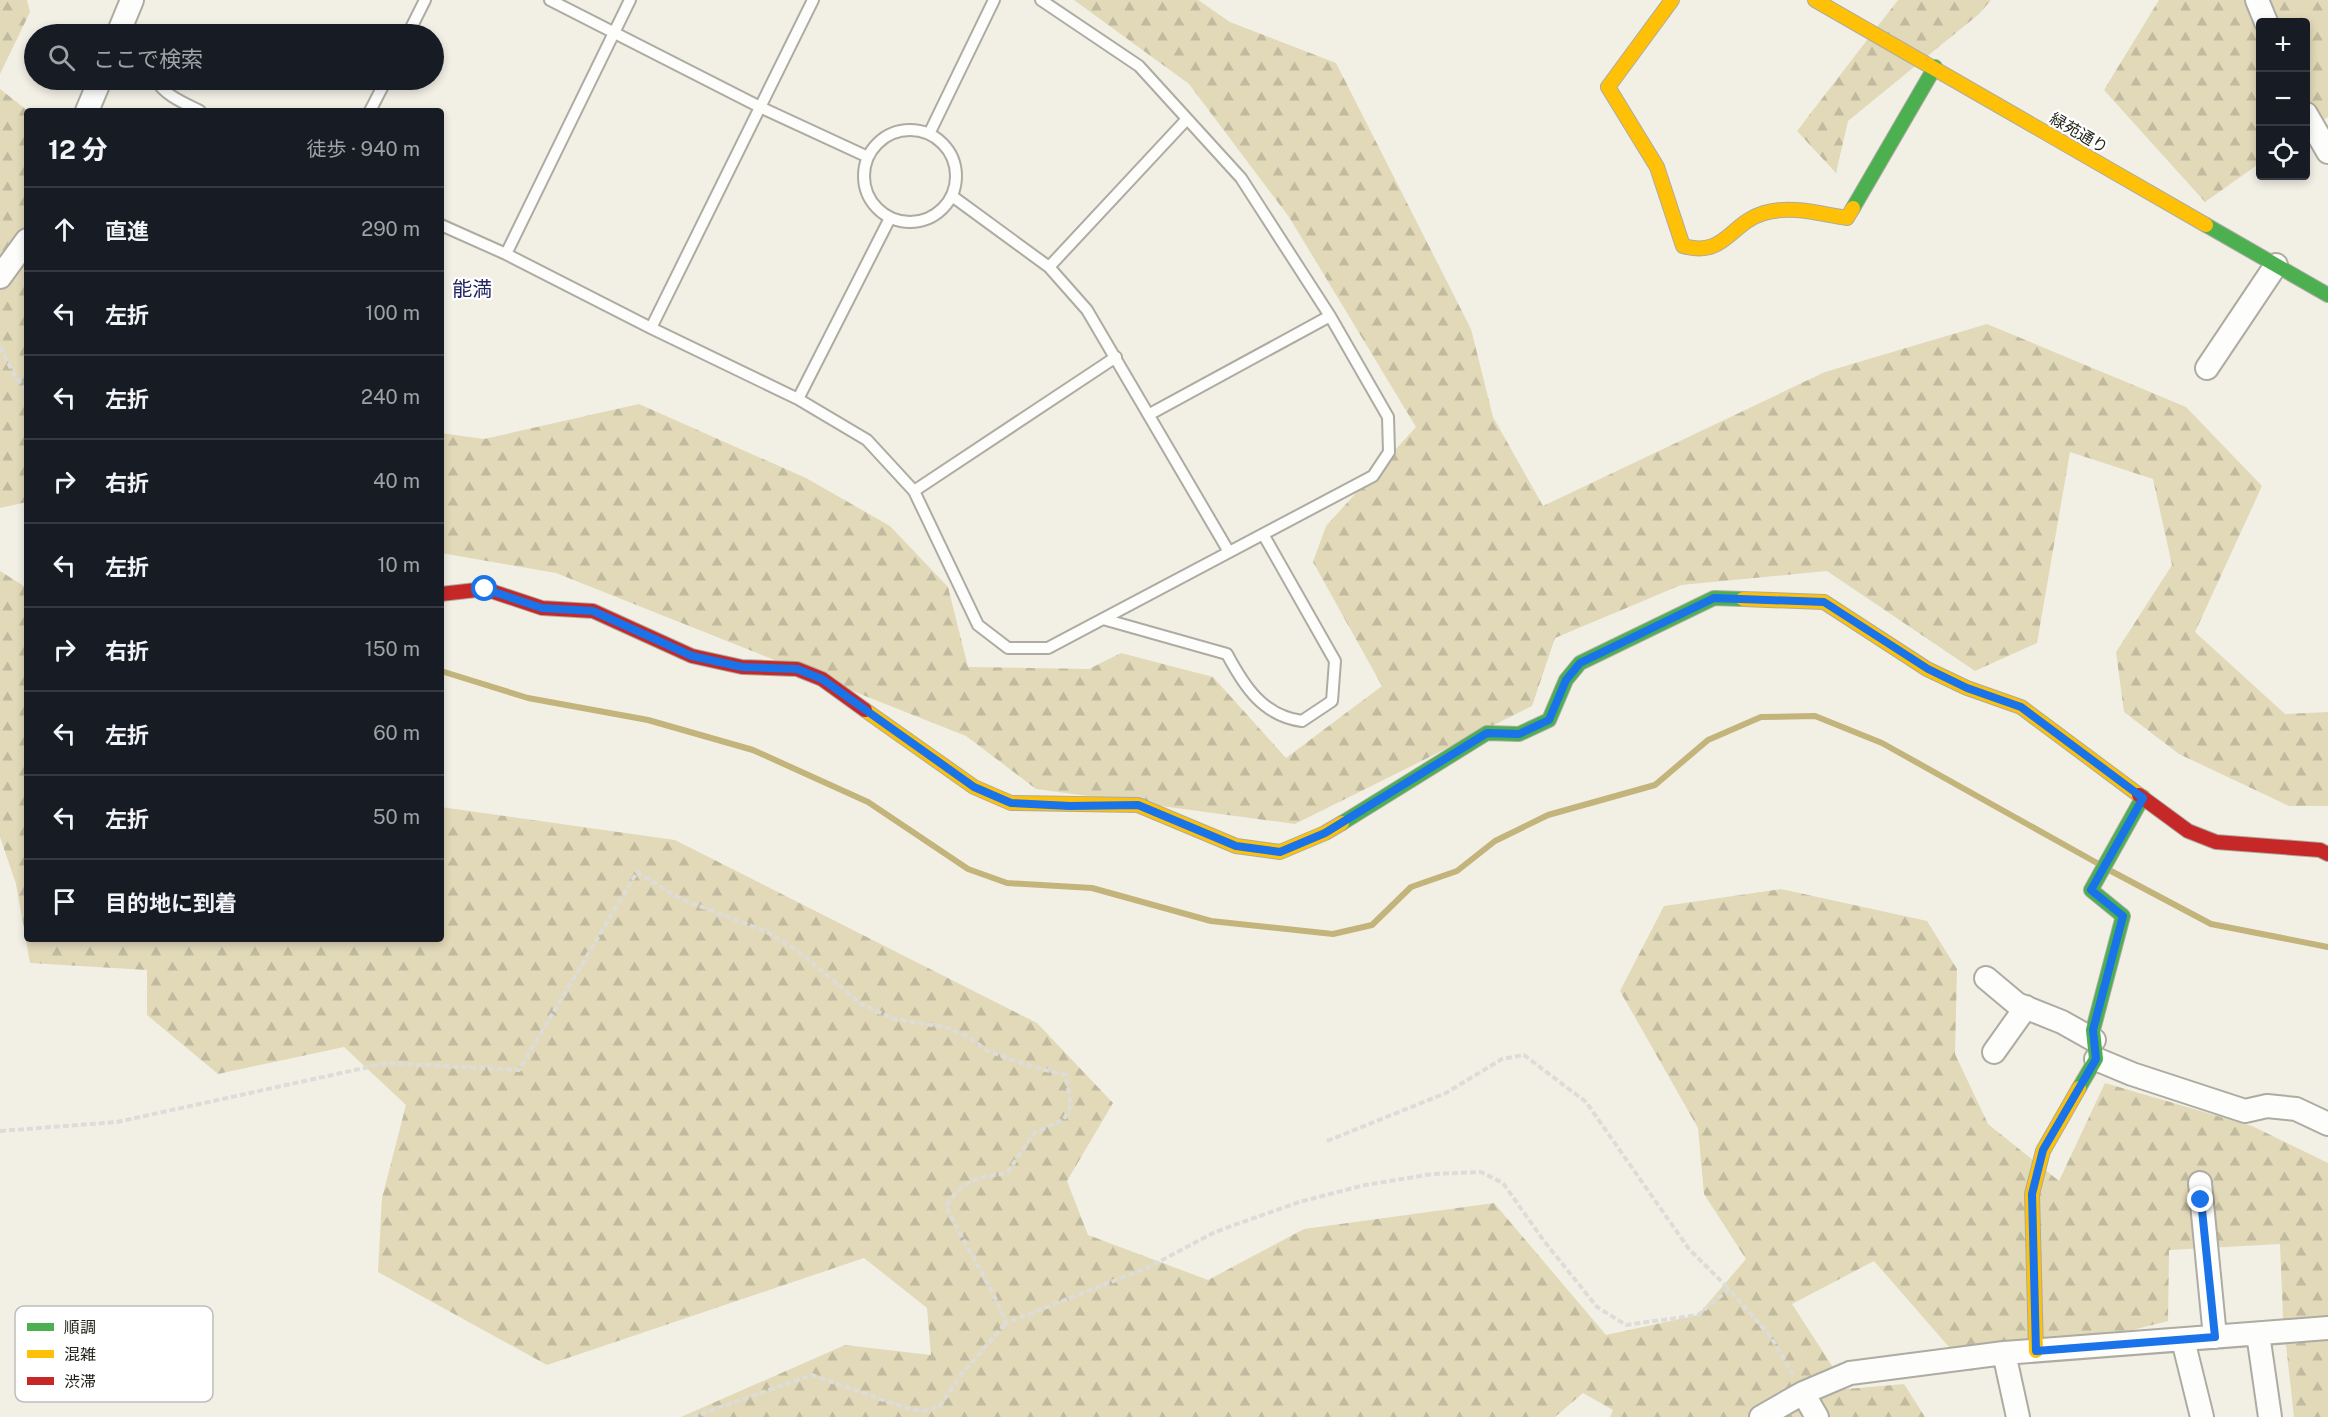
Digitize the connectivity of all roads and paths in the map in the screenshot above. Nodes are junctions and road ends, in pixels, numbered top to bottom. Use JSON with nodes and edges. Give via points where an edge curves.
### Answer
{"nodes":[{"id":1,"x":425,"y":0,"type":"edge"},
{"id":2,"x":550,"y":0,"type":"edge"},
{"id":3,"x":630,"y":0,"type":"edge"},
{"id":4,"x":813,"y":0,"type":"edge"},
{"id":5,"x":994,"y":0,"type":"edge"},
{"id":6,"x":1041,"y":0,"type":"edge"},
{"id":7,"x":1672,"y":0,"type":"edge"},
{"id":8,"x":1815,"y":0,"type":"edge"},
{"id":9,"x":2257,"y":0,"type":"edge"},
{"id":10,"x":1842,"y":7,"type":"edge"},
{"id":11,"x":2264,"y":18,"type":"edge"},
{"id":12,"x":413,"y":24,"type":"edge"},
{"id":13,"x":614,"y":30,"type":"junction"},
{"id":14,"x":1935,"y":67,"type":"junction"},
{"id":15,"x":96,"y":90,"type":"edge"},
{"id":16,"x":164,"y":90,"type":"edge"},
{"id":17,"x":381,"y":90,"type":"edge"},
{"id":18,"x":760,"y":107,"type":"junction"},
{"id":19,"x":88,"y":108,"type":"edge"},
{"id":20,"x":194,"y":108,"type":"edge"},
{"id":21,"x":372,"y":108,"type":"edge"},
{"id":22,"x":1187,"y":119,"type":"junction"},
{"id":23,"x":2310,"y":121,"type":"edge"},
{"id":24,"x":929,"y":134,"type":"junction"},
{"id":25,"x":2328,"y":152,"type":"edge"},
{"id":26,"x":867,"y":157,"type":"junction"},
{"id":27,"x":952,"y":196,"type":"junction"},
{"id":28,"x":890,"y":218,"type":"junction"},
{"id":29,"x":444,"y":226,"type":"edge"},
{"id":30,"x":24,"y":244,"type":"edge"},
{"id":31,"x":506,"y":254,"type":"junction"},
{"id":32,"x":2276,"y":265,"type":"junction"},
{"id":33,"x":1048,"y":267,"type":"junction"},
{"id":34,"x":0,"y":277,"type":"edge"},
{"id":35,"x":2328,"y":295,"type":"edge"},
{"id":36,"x":1330,"y":316,"type":"junction"},
{"id":37,"x":651,"y":328,"type":"junction"},
{"id":38,"x":0,"y":347,"type":"edge"},
{"id":39,"x":1116,"y":357,"type":"junction"},
{"id":40,"x":2207,"y":368,"type":"dead end"},
{"id":41,"x":24,"y":387,"type":"edge"},
{"id":42,"x":798,"y":399,"type":"junction"},
{"id":43,"x":1150,"y":414,"type":"junction"},
{"id":44,"x":914,"y":491,"type":"junction"},
{"id":45,"x":1263,"y":534,"type":"junction"},
{"id":46,"x":1229,"y":552,"type":"junction"},
{"id":47,"x":444,"y":594,"type":"edge"},
{"id":48,"x":1103,"y":619,"type":"junction"},
{"id":49,"x":2143,"y":798,"type":"junction"},
{"id":50,"x":2328,"y":854,"type":"edge"},
{"id":51,"x":1986,"y":978,"type":"dead end"},
{"id":52,"x":2026,"y":1007,"type":"junction"},
{"id":53,"x":2095,"y":1050,"type":"junction"},
{"id":54,"x":1994,"y":1052,"type":"dead end"},
{"id":55,"x":2328,"y":1124,"type":"edge"},
{"id":56,"x":0,"y":1131,"type":"edge"},
{"id":57,"x":1327,"y":1141,"type":"dead end"},
{"id":58,"x":2200,"y":1183,"type":"dead end"},
{"id":59,"x":1729,"y":1289,"type":"junction"},
{"id":60,"x":1006,"y":1323,"type":"junction"},
{"id":61,"x":2328,"y":1328,"type":"edge"},
{"id":62,"x":2258,"y":1334,"type":"junction"},
{"id":63,"x":2215,"y":1337,"type":"junction"},
{"id":64,"x":2183,"y":1340,"type":"junction"},
{"id":65,"x":2036,"y":1351,"type":"junction"},
{"id":66,"x":2004,"y":1353,"type":"junction"},
{"id":67,"x":1803,"y":1393,"type":"junction"},
{"id":68,"x":692,"y":1417,"type":"edge"},
{"id":69,"x":1761,"y":1417,"type":"edge"},
{"id":70,"x":1817,"y":1417,"type":"edge"},
{"id":71,"x":2018,"y":1417,"type":"edge"},
{"id":72,"x":2202,"y":1417,"type":"edge"},
{"id":73,"x":2270,"y":1417,"type":"edge"}],
"edges":[{"from":1,"to":12,"type":"lane"},
{"from":2,"to":13,"type":"lane"},
{"from":3,"to":13,"type":"lane"},
{"from":4,"to":18,"type":"lane"},
{"from":5,"to":24,"type":"lane"},
{"from":6,"to":22,"type":"lane","via":[[1139,66]]},
{"from":7,"to":14,"type":"street","via":[[1608,87],[1657,167],[1683,246],[1696,251],[1714,248],[1761,213],[1784,209],[1847,218]]},
{"from":8,"to":10,"type":"street","name":"緑苑通り"},
{"from":9,"to":11,"type":"street"},
{"from":10,"to":14,"type":"street","name":"緑苑通り"},
{"from":13,"to":18,"type":"lane"},
{"from":13,"to":31,"type":"lane"},
{"from":14,"to":32,"type":"street","name":"緑苑通り"},
{"from":15,"to":19,"type":"street"},
{"from":16,"to":20,"type":"lane"},
{"from":17,"to":21,"type":"lane"},
{"from":18,"to":26,"type":"lane"},
{"from":18,"to":37,"type":"lane"},
{"from":22,"to":33,"type":"lane"},
{"from":22,"to":36,"type":"lane","via":[[1241,178]]},
{"from":23,"to":25,"type":"street"},
{"from":24,"to":26,"type":"lane","via":[[912,130],[894,132],[878,142]]},
{"from":24,"to":27,"type":"lane","via":[[944,145],[953,160],[956,178]]},
{"from":26,"to":28,"type":"lane","via":[[863,174],[866,192],[875,207]]},
{"from":27,"to":28,"type":"lane","via":[[941,210],[925,220],[908,223]]},
{"from":27,"to":33,"type":"lane"},
{"from":28,"to":42,"type":"lane"},
{"from":29,"to":31,"type":"lane"},
{"from":30,"to":34,"type":"street"},
{"from":31,"to":37,"type":"lane"},
{"from":32,"to":35,"type":"street","name":"緑苑通り"},
{"from":32,"to":40,"type":"street"},
{"from":33,"to":39,"type":"lane","via":[[1087,310]]},
{"from":36,"to":43,"type":"lane"},
{"from":36,"to":45,"type":"lane","via":[[1388,417],[1389,452],[1373,476]]},
{"from":37,"to":42,"type":"lane"},
{"from":38,"to":41,"type":"path"},
{"from":39,"to":43,"type":"lane"},
{"from":39,"to":44,"type":"lane"},
{"from":42,"to":44,"type":"lane","via":[[867,440]]},
{"from":43,"to":46,"type":"lane"},
{"from":44,"to":48,"type":"lane","via":[[978,625],[1008,648],[1048,648]]},
{"from":45,"to":46,"type":"lane"},
{"from":45,"to":48,"type":"lane","via":[[1335,661],[1332,701],[1302,721],[1285,719],[1268,709],[1242,682],[1227,654]]},
{"from":46,"to":48,"type":"lane"},
{"from":47,"to":49,"type":"street","via":[[485,589],[542,608],[593,611],[692,656],[742,667],[797,669],[822,679],[974,787],[1011,803],[1138,805],[1236,846],[1280,852],[1325,833],[1487,733],[1519,734],[1549,720],[1566,680],[1580,663],[1714,598],[1824,602],[1928,669],[2021,707]]},
{"from":49,"to":50,"type":"street","via":[[2188,831],[2216,842],[2257,843]]},
{"from":49,"to":53,"type":"street","via":[[2091,890],[2123,916],[2093,1030]]},
{"from":51,"to":52,"type":"street"},
{"from":52,"to":53,"type":"street","via":[[2062,1022]]},
{"from":52,"to":54,"type":"street"},
{"from":53,"to":55,"type":"street","via":[[2132,1074],[2245,1111],[2267,1106],[2296,1109]]},
{"from":53,"to":65,"type":"street","via":[[2043,1150],[2032,1194]]},
{"from":56,"to":60,"type":"path","via":[[117,1122],[387,1063],[519,1070],[637,872],[681,899],[765,931],[797,950],[861,1004],[894,1019],[945,1027],[988,1051],[1066,1075],[1071,1106],[1064,1119],[1034,1133],[1007,1173],[981,1177],[958,1187],[946,1206],[964,1245],[992,1288]]},
{"from":57,"to":59,"type":"path","via":[[1446,1093],[1502,1059],[1524,1055],[1586,1102],[1689,1249]]},
{"from":58,"to":63,"type":"street"},
{"from":59,"to":60,"type":"path","via":[[1698,1315],[1626,1325],[1597,1307],[1503,1183],[1481,1172],[1433,1174],[1365,1185],[1299,1202],[1215,1232],[1147,1268]]},
{"from":59,"to":67,"type":"path","via":[[1771,1337]]},
{"from":60,"to":68,"type":"path","via":[[959,1377],[940,1406],[924,1411],[812,1375]]},
{"from":61,"to":62,"type":"street"},
{"from":62,"to":63,"type":"street"},
{"from":62,"to":73,"type":"street"},
{"from":63,"to":64,"type":"street"},
{"from":64,"to":65,"type":"street"},
{"from":64,"to":72,"type":"street"},
{"from":65,"to":66,"type":"street"},
{"from":66,"to":67,"type":"street","via":[[1850,1372]]},
{"from":66,"to":71,"type":"street"},
{"from":67,"to":69,"type":"street"},
{"from":67,"to":70,"type":"street"}]}
